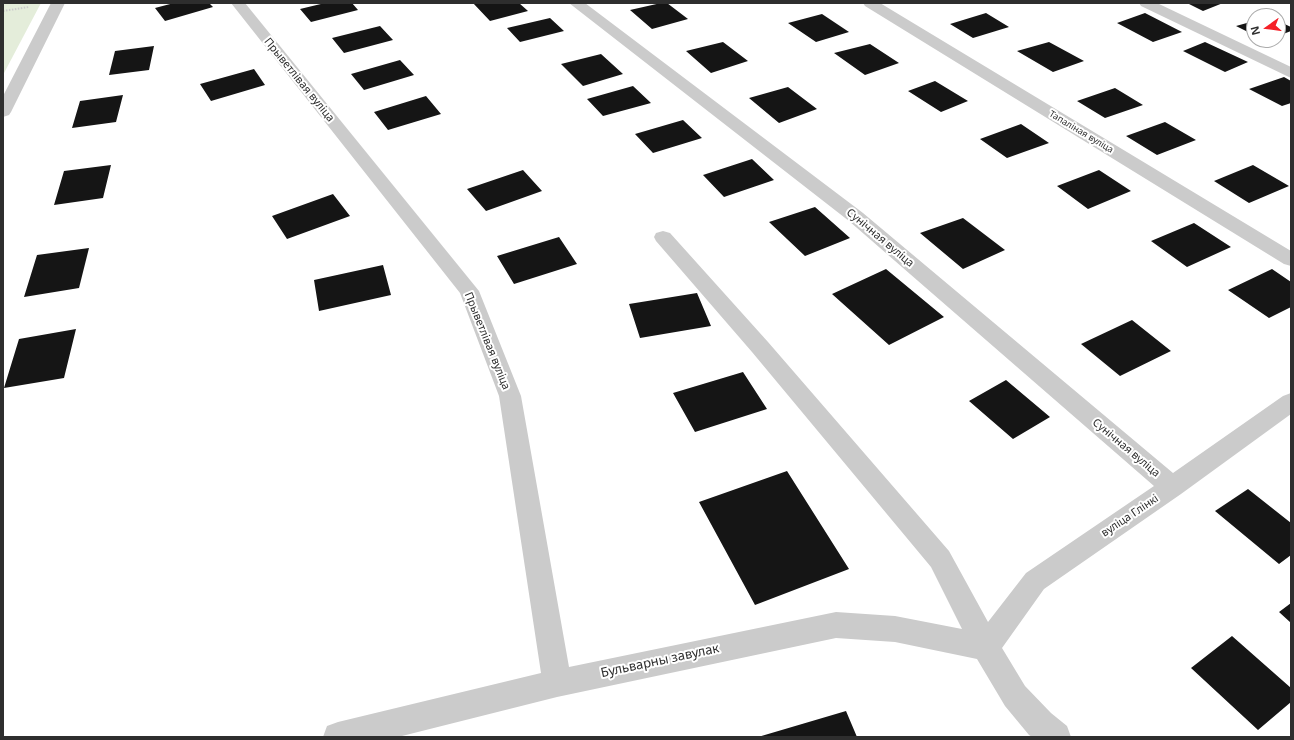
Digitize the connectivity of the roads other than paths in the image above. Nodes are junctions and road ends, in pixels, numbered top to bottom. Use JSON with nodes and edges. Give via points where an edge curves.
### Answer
{"nodes":[{"id":1,"x":58,"y":3,"type":"edge"},
{"id":2,"x":238,"y":3,"type":"edge"},
{"id":3,"x":576,"y":3,"type":"edge"},
{"id":4,"x":870,"y":3,"type":"edge"},
{"id":5,"x":1146,"y":3,"type":"edge"},
{"id":6,"x":1291,"y":73,"type":"edge"},
{"id":7,"x":3,"y":112,"type":"edge"},
{"id":8,"x":663,"y":237,"type":"dead end"},
{"id":9,"x":1291,"y":260,"type":"edge"},
{"id":10,"x":1291,"y":402,"type":"edge"},
{"id":11,"x":1172,"y":487,"type":"junction"},
{"id":12,"x":986,"y":647,"type":"junction"},
{"id":13,"x":557,"y":683,"type":"junction"},
{"id":14,"x":338,"y":737,"type":"edge"},
{"id":15,"x":1056,"y":737,"type":"edge"}],
"edges":[{"from":1,"to":7,"type":"street"},
{"from":2,"to":13,"type":"street","name":"Прыветлівая вуліца","via":[[469,292],[510,396]]},
{"from":3,"to":11,"type":"street","name":"Сунічная вуліца","via":[[856,218]]},
{"from":4,"to":9,"type":"street","name":"Тапаліная вуліца"},
{"from":5,"to":6,"type":"street"},
{"from":8,"to":12,"type":"street","via":[[760,346],[940,559]]},
{"from":10,"to":11,"type":"street","name":"вуліца Глінкі"},
{"from":11,"to":12,"type":"street","name":"вуліца Глінкі","via":[[1035,581]]},
{"from":12,"to":13,"type":"street","name":"Бульварны завулак","via":[[895,629],[836,625]]},
{"from":12,"to":15,"type":"street","via":[[1016,696],[1040,724]]},
{"from":13,"to":14,"type":"street","name":"Бульварны завулак"}]}
